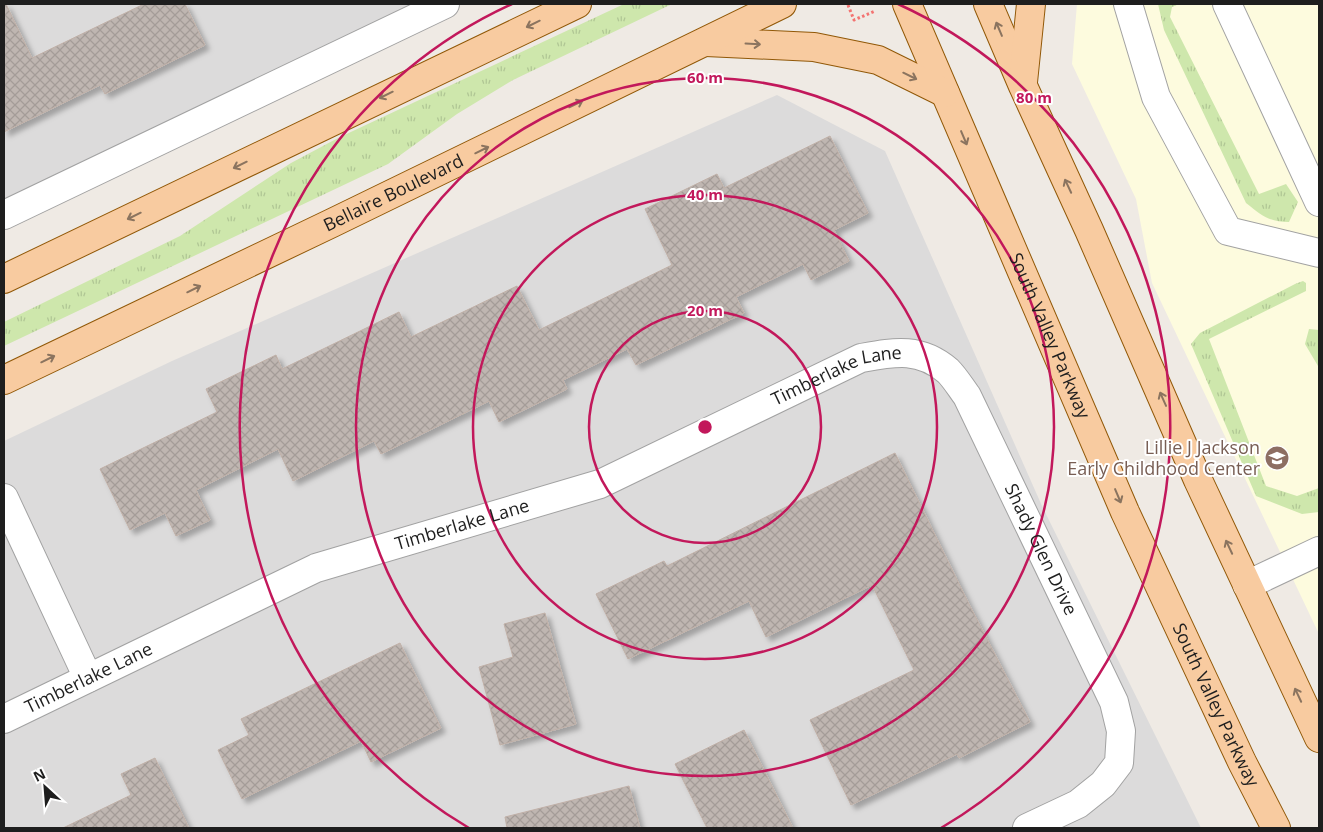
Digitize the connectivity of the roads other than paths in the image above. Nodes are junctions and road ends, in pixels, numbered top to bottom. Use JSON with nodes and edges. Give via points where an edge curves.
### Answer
{"nodes":[{"id":1,"x":445,"y":4,"type":"edge"},
{"id":2,"x":577,"y":4,"type":"edge"},
{"id":3,"x":782,"y":4,"type":"edge"},
{"id":4,"x":907,"y":4,"type":"edge"},
{"id":5,"x":988,"y":4,"type":"edge"},
{"id":6,"x":1031,"y":4,"type":"edge"},
{"id":7,"x":1128,"y":4,"type":"edge"},
{"id":8,"x":1227,"y":4,"type":"edge"},
{"id":9,"x":704,"y":42,"type":"junction"},
{"id":10,"x":1022,"y":86,"type":"junction"},
{"id":11,"x":945,"y":93,"type":"junction"},
{"id":12,"x":1319,"y":202,"type":"edge"},
{"id":13,"x":4,"y":215,"type":"edge"},
{"id":14,"x":1319,"y":252,"type":"edge"},
{"id":15,"x":4,"y":279,"type":"edge"},
{"id":16,"x":924,"y":356,"type":"joint"},
{"id":17,"x":4,"y":380,"type":"edge"},
{"id":18,"x":4,"y":498,"type":"edge"},
{"id":19,"x":1319,"y":551,"type":"edge"},
{"id":20,"x":1247,"y":585,"type":"junction"},
{"id":21,"x":88,"y":678,"type":"junction"},
{"id":22,"x":4,"y":719,"type":"edge"},
{"id":23,"x":1319,"y":738,"type":"edge"},
{"id":24,"x":1027,"y":828,"type":"edge"},
{"id":25,"x":1276,"y":828,"type":"edge"}],
"edges":[{"from":1,"to":13,"type":"street"},
{"from":2,"to":15,"type":"main road","one_way":true},
{"from":3,"to":9,"type":"main road","name":"Bellaire Boulevard"},
{"from":4,"to":11,"type":"main road","name":"South Valley Parkway"},
{"from":10,"to":5,"type":"main road","one_way":true},
{"from":6,"to":10,"type":"main road"},
{"from":7,"to":14,"type":"street","via":[[1156,97],[1228,230]]},
{"from":8,"to":12,"type":"street"},
{"from":9,"to":11,"type":"main road","one_way":true,"via":[[814,47],[878,60]]},
{"from":17,"to":9,"type":"main road","name":"Bellaire Boulevard","one_way":true},
{"from":20,"to":10,"type":"main road","one_way":true},
{"from":11,"to":25,"type":"main road","name":"South Valley Parkway","one_way":true,"via":[[1125,512]]},
{"from":16,"to":21,"type":"street","name":"Timberlake Lane","via":[[892,352],[861,358],[600,484],[316,568]]},
{"from":16,"to":24,"type":"street","name":"Shady Glen Drive","via":[[949,372],[967,396],[1114,702],[1121,731],[1119,763],[1103,784],[1078,804]]},
{"from":18,"to":21,"type":"street"},
{"from":19,"to":20,"type":"street"},
{"from":23,"to":20,"type":"main road","one_way":true},
{"from":21,"to":22,"type":"street","name":"Timberlake Lane"}]}
